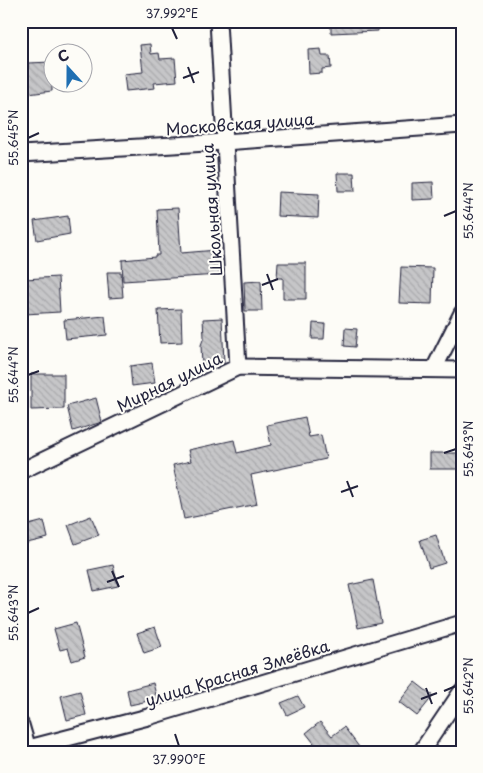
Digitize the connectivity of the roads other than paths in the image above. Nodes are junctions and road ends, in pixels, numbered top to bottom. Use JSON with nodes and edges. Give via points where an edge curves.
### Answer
{"nodes":[{"id":1,"x":218,"y":21,"type":"edge"},
{"id":2,"x":462,"y":125,"type":"edge"},
{"id":3,"x":224,"y":142,"type":"junction"},
{"id":4,"x":21,"y":154,"type":"edge"},
{"id":5,"x":462,"y":314,"type":"edge"},
{"id":6,"x":238,"y":367,"type":"junction"},
{"id":7,"x":434,"y":369,"type":"junction"},
{"id":8,"x":462,"y":370,"type":"edge"},
{"id":9,"x":21,"y":470,"type":"edge"},
{"id":10,"x":462,"y":623,"type":"edge"},
{"id":11,"x":462,"y":691,"type":"edge"},
{"id":12,"x":21,"y":725,"type":"edge"},
{"id":13,"x":53,"y":747,"type":"edge"},
{"id":14,"x":24,"y":750,"type":"edge"},
{"id":15,"x":421,"y":752,"type":"edge"}],
"edges":[{"from":1,"to":3,"type":"street","name":"Школьная улица"},
{"from":2,"to":3,"type":"street","name":"Московская улица"},
{"from":3,"to":4,"type":"street","name":"Московская улица"},
{"from":3,"to":6,"type":"street","name":"Школьная улица"},
{"from":5,"to":7,"type":"street"},
{"from":6,"to":7,"type":"street","name":"Мирная улица"},
{"from":6,"to":9,"type":"street","name":"Мирная улица"},
{"from":7,"to":8,"type":"street","name":"Мирная улица"},
{"from":10,"to":13,"type":"street","name":"улица Красная Змеёвка"},
{"from":11,"to":15,"type":"street"},
{"from":12,"to":14,"type":"street"},
{"from":13,"to":14,"type":"street","name":"улица Красная Змеёвка"}]}
